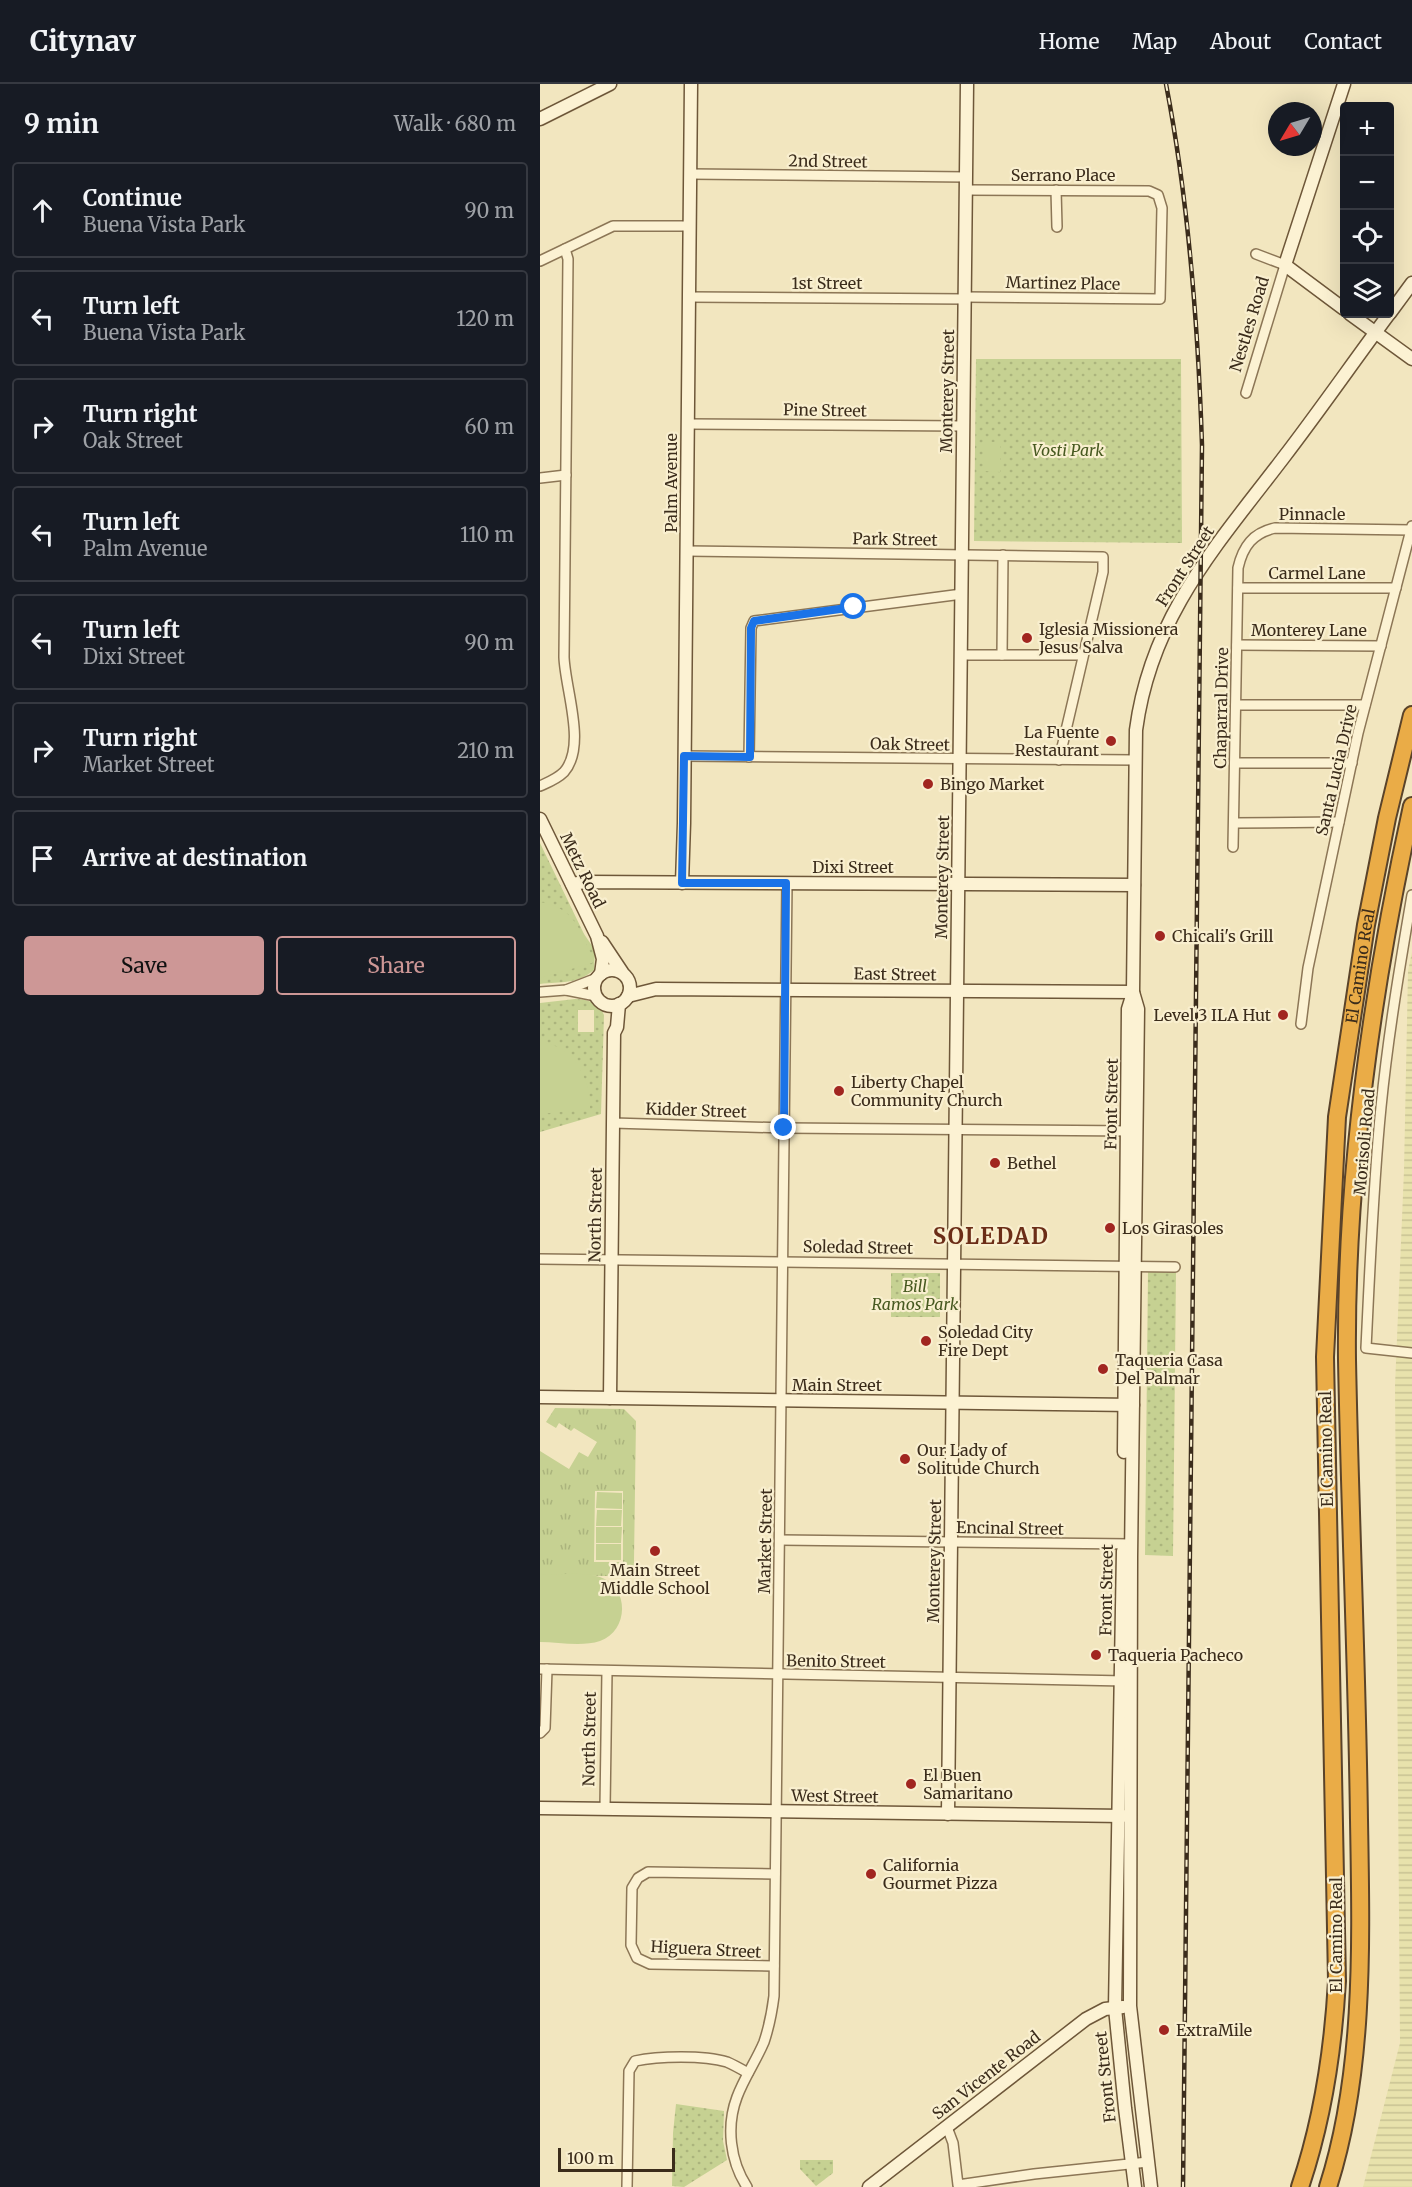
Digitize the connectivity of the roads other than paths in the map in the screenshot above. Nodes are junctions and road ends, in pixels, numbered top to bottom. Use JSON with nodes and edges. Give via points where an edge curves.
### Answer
{"nodes":[{"id":1,"x":610,"y":84,"type":"edge"},
{"id":2,"x":691,"y":84,"type":"edge"},
{"id":3,"x":967,"y":84,"type":"edge"},
{"id":4,"x":1344,"y":84,"type":"edge"},
{"id":5,"x":540,"y":119,"type":"edge"},
{"id":6,"x":690,"y":174,"type":"junction"},
{"id":7,"x":966,"y":183,"type":"junction"},
{"id":8,"x":1056,"y":190,"type":"junction"},
{"id":9,"x":689,"y":226,"type":"junction"},
{"id":10,"x":1057,"y":227,"type":"dead end"},
{"id":11,"x":564,"y":249,"type":"junction"},
{"id":12,"x":1256,"y":254,"type":"dead end"},
{"id":13,"x":540,"y":261,"type":"edge"},
{"id":14,"x":1285,"y":265,"type":"junction"},
{"id":15,"x":1412,"y":283,"type":"edge"},
{"id":16,"x":689,"y":297,"type":"junction"},
{"id":17,"x":965,"y":298,"type":"junction"},
{"id":18,"x":1160,"y":299,"type":"joint"},
{"id":19,"x":1340,"y":306,"type":"edge"},
{"id":20,"x":1394,"y":306,"type":"edge"},
{"id":21,"x":1356,"y":318,"type":"edge"},
{"id":22,"x":1385,"y":318,"type":"edge"},
{"id":23,"x":1375,"y":332,"type":"junction"},
{"id":24,"x":1412,"y":359,"type":"edge"},
{"id":25,"x":1246,"y":393,"type":"dead end"},
{"id":26,"x":688,"y":424,"type":"junction"},
{"id":27,"x":963,"y":426,"type":"junction"},
{"id":28,"x":566,"y":475,"type":"junction"},
{"id":29,"x":540,"y":478,"type":"edge"},
{"id":30,"x":1411,"y":528,"type":"edge"},
{"id":31,"x":687,"y":551,"type":"junction"},
{"id":32,"x":962,"y":555,"type":"junction"},
{"id":33,"x":1003,"y":555,"type":"junction"},
{"id":34,"x":1238,"y":570,"type":"joint"},
{"id":35,"x":1238,"y":588,"type":"junction"},
{"id":36,"x":1396,"y":588,"type":"junction"},
{"id":37,"x":962,"y":594,"type":"junction"},
{"id":38,"x":1237,"y":645,"type":"junction"},
{"id":39,"x":1381,"y":645,"type":"junction"},
{"id":40,"x":961,"y":655,"type":"junction"},
{"id":41,"x":1002,"y":655,"type":"junction"},
{"id":42,"x":1082,"y":655,"type":"junction"},
{"id":43,"x":1236,"y":705,"type":"junction"},
{"id":44,"x":1365,"y":705,"type":"junction"},
{"id":45,"x":1412,"y":715,"type":"edge"},
{"id":46,"x":684,"y":756,"type":"junction"},
{"id":47,"x":750,"y":757,"type":"junction"},
{"id":48,"x":960,"y":760,"type":"junction"},
{"id":49,"x":1059,"y":760,"type":"junction"},
{"id":50,"x":1135,"y":760,"type":"junction"},
{"id":51,"x":1235,"y":763,"type":"junction"},
{"id":52,"x":1352,"y":763,"type":"junction"},
{"id":53,"x":540,"y":786,"type":"edge"},
{"id":54,"x":1412,"y":806,"type":"edge"},
{"id":55,"x":540,"y":819,"type":"edge"},
{"id":56,"x":1339,"y":822,"type":"junction"},
{"id":57,"x":1234,"y":823,"type":"junction"},
{"id":58,"x":1233,"y":847,"type":"dead end"},
{"id":59,"x":682,"y":883,"type":"junction"},
{"id":60,"x":786,"y":883,"type":"junction"},
{"id":61,"x":959,"y":883,"type":"junction"},
{"id":62,"x":572,"y":884,"type":"junction"},
{"id":63,"x":1134,"y":885,"type":"junction"},
{"id":64,"x":1412,"y":895,"type":"edge"},
{"id":65,"x":597,"y":936,"type":"junction"},
{"id":66,"x":599,"y":976,"type":"junction"},
{"id":67,"x":626,"y":977,"type":"junction"},
{"id":68,"x":656,"y":989,"type":"junction"},
{"id":69,"x":786,"y":989,"type":"junction"},
{"id":70,"x":566,"y":990,"type":"junction"},
{"id":71,"x":957,"y":991,"type":"junction"},
{"id":72,"x":540,"y":992,"type":"edge"},
{"id":73,"x":1133,"y":992,"type":"junction"},
{"id":74,"x":596,"y":996,"type":"junction"},
{"id":75,"x":618,"y":1002,"type":"junction"},
{"id":76,"x":1301,"y":1024,"type":"dead end"},
{"id":77,"x":613,"y":1123,"type":"junction"},
{"id":78,"x":784,"y":1128,"type":"junction"},
{"id":79,"x":956,"y":1129,"type":"junction"},
{"id":80,"x":1132,"y":1131,"type":"junction"},
{"id":81,"x":540,"y":1259,"type":"edge"},
{"id":82,"x":611,"y":1260,"type":"junction"},
{"id":83,"x":783,"y":1261,"type":"junction"},
{"id":84,"x":954,"y":1264,"type":"junction"},
{"id":85,"x":1131,"y":1267,"type":"junction"},
{"id":86,"x":1175,"y":1267,"type":"dead end"},
{"id":87,"x":1412,"y":1353,"type":"edge"},
{"id":88,"x":540,"y":1397,"type":"edge"},
{"id":89,"x":610,"y":1398,"type":"junction"},
{"id":90,"x":782,"y":1401,"type":"junction"},
{"id":91,"x":953,"y":1402,"type":"junction"},
{"id":92,"x":1129,"y":1406,"type":"junction"},
{"id":93,"x":780,"y":1540,"type":"junction"},
{"id":94,"x":951,"y":1542,"type":"junction"},
{"id":95,"x":1127,"y":1544,"type":"junction"},
{"id":96,"x":544,"y":1669,"type":"edge"},
{"id":97,"x":607,"y":1671,"type":"junction"},
{"id":98,"x":779,"y":1675,"type":"junction"},
{"id":99,"x":949,"y":1677,"type":"junction"},
{"id":100,"x":1126,"y":1681,"type":"junction"},
{"id":101,"x":540,"y":1733,"type":"edge"},
{"id":102,"x":540,"y":1808,"type":"edge"},
{"id":103,"x":605,"y":1808,"type":"junction"},
{"id":104,"x":776,"y":1812,"type":"junction"},
{"id":105,"x":948,"y":1814,"type":"junction"},
{"id":106,"x":1124,"y":1816,"type":"junction"},
{"id":107,"x":775,"y":1874,"type":"junction"},
{"id":108,"x":774,"y":1966,"type":"junction"},
{"id":109,"x":1130,"y":2006,"type":"junction"},
{"id":110,"x":1115,"y":2008,"type":"junction"},
{"id":111,"x":748,"y":2073,"type":"junction"},
{"id":112,"x":947,"y":2127,"type":"junction"},
{"id":113,"x":1148,"y":2162,"type":"junction"},
{"id":114,"x":1132,"y":2164,"type":"junction"},
{"id":115,"x":627,"y":2187,"type":"edge"},
{"id":116,"x":747,"y":2187,"type":"edge"},
{"id":117,"x":869,"y":2187,"type":"edge"},
{"id":118,"x":1136,"y":2187,"type":"edge"},
{"id":119,"x":1151,"y":2187,"type":"edge"},
{"id":120,"x":1300,"y":2187,"type":"edge"},
{"id":121,"x":1328,"y":2187,"type":"edge"}],
"edges":[{"from":1,"to":5,"type":"street"},
{"from":2,"to":6,"type":"street","name":"Palm Avenue"},
{"from":3,"to":7,"type":"street","name":"Monterey Street"},
{"from":4,"to":14,"type":"street","name":"Nestles Road"},
{"from":6,"to":7,"type":"street","name":"2nd Street"},
{"from":6,"to":9,"type":"street","name":"Palm Avenue"},
{"from":7,"to":8,"type":"street","name":"Serrano Place"},
{"from":7,"to":17,"type":"street","name":"Monterey Street"},
{"from":8,"to":10,"type":"street"},
{"from":8,"to":18,"type":"street","name":"Serrano Place","via":[[1149,191],[1158,195],[1162,208]]},
{"from":9,"to":11,"type":"street","via":[[613,226]]},
{"from":9,"to":16,"type":"street","name":"Palm Avenue"},
{"from":11,"to":13,"type":"street"},
{"from":11,"to":28,"type":"street"},
{"from":12,"to":14,"type":"street"},
{"from":14,"to":19,"type":"street","name":"Nestles Road"},
{"from":14,"to":25,"type":"street","name":"Nestles Road"},
{"from":15,"to":20,"type":"street","name":"Front Street"},
{"from":16,"to":17,"type":"street","name":"1st Street"},
{"from":16,"to":26,"type":"street","name":"Palm Avenue"},
{"from":17,"to":18,"type":"street","name":"Martinez Place"},
{"from":17,"to":27,"type":"street","name":"Monterey Street"},
{"from":21,"to":23,"type":"street"},
{"from":22,"to":23,"type":"street","name":"Front Street"},
{"from":23,"to":24,"type":"street"},
{"from":23,"to":50,"type":"street","name":"Front Street","via":[[1175,607],[1141,699]]},
{"from":26,"to":27,"type":"street","name":"Pine Street"},
{"from":26,"to":31,"type":"street","name":"Palm Avenue"},
{"from":27,"to":32,"type":"street","name":"Monterey Street"},
{"from":28,"to":29,"type":"street"},
{"from":28,"to":53,"type":"street","via":[[565,670],[574,749],[564,771]]},
{"from":30,"to":34,"type":"street","name":"Pinnacle","via":[[1275,528],[1250,540]]},
{"from":30,"to":36,"type":"street","name":"Santa Lucia Drive"},
{"from":31,"to":32,"type":"street","name":"Park Street"},
{"from":31,"to":46,"type":"street","name":"Palm Avenue"},
{"from":32,"to":33,"type":"street","name":"Park Street"},
{"from":32,"to":37,"type":"street","name":"Monterey Street"},
{"from":33,"to":41,"type":"street"},
{"from":33,"to":42,"type":"street","name":"Park Street","via":[[1103,556],[1103,572]]},
{"from":34,"to":35,"type":"street","name":"Chaparral Drive"},
{"from":35,"to":36,"type":"street","name":"Carmel Lane"},
{"from":35,"to":38,"type":"street","name":"Chaparral Drive"},
{"from":36,"to":39,"type":"street","name":"Santa Lucia Drive"},
{"from":37,"to":40,"type":"street","name":"Monterey Street"},
{"from":37,"to":47,"type":"street","via":[[754,621]]},
{"from":38,"to":39,"type":"street","name":"Monterey Lane"},
{"from":38,"to":43,"type":"street","name":"Chaparral Drive"},
{"from":39,"to":44,"type":"street","name":"Santa Lucia Drive"},
{"from":40,"to":41,"type":"street"},
{"from":40,"to":48,"type":"street","name":"Monterey Street"},
{"from":41,"to":42,"type":"street"},
{"from":42,"to":49,"type":"street"},
{"from":43,"to":44,"type":"street"},
{"from":43,"to":51,"type":"street","name":"Chaparral Drive"},
{"from":44,"to":52,"type":"street","name":"Santa Lucia Drive"},
{"from":45,"to":120,"type":"highway","name":"El Camino Real","via":[[1366,925],[1337,1117],[1325,1357],[1337,1981],[1328,2080]]},
{"from":46,"to":47,"type":"street","name":"Oak Street"},
{"from":46,"to":59,"type":"street","name":"Palm Avenue"},
{"from":47,"to":48,"type":"street","name":"Oak Street"},
{"from":48,"to":49,"type":"street","name":"Oak Street"},
{"from":48,"to":61,"type":"street","name":"Monterey Street"},
{"from":49,"to":50,"type":"street","name":"Oak Street"},
{"from":50,"to":63,"type":"street","name":"Front Street"},
{"from":51,"to":52,"type":"street"},
{"from":51,"to":57,"type":"street","name":"Chaparral Drive"},
{"from":52,"to":56,"type":"street","name":"Santa Lucia Drive"},
{"from":54,"to":121,"type":"highway","name":"El Camino Real","via":[[1371,1021],[1351,1220],[1347,1356],[1358,1703],[1359,1997],[1349,2090]]},
{"from":55,"to":62,"type":"street","name":"Metz Road"},
{"from":56,"to":57,"type":"street"},
{"from":56,"to":76,"type":"street","name":"Santa Lucia Drive","via":[[1308,968]]},
{"from":57,"to":58,"type":"street","name":"Chaparral Drive"},
{"from":59,"to":60,"type":"street","name":"Dixi Street"},
{"from":59,"to":62,"type":"street","name":"Dixi Street"},
{"from":60,"to":61,"type":"street","name":"Dixi Street"},
{"from":60,"to":69,"type":"street","name":"Market Street"},
{"from":61,"to":63,"type":"street","name":"Dixi Street"},
{"from":61,"to":71,"type":"street","name":"Monterey Street"},
{"from":62,"to":65,"type":"street","name":"Metz Road"},
{"from":63,"to":73,"type":"street","name":"Front Street"},
{"from":64,"to":87,"type":"street","name":"Morisoli Road","via":[[1381,1107],[1366,1348]]},
{"from":65,"to":66,"type":"street","name":"Metz Road","via":[[603,959]]},
{"from":65,"to":67,"type":"street","name":"Metz Road"},
{"from":66,"to":67,"type":"street","via":[[614,970]]},
{"from":66,"to":70,"type":"street"},
{"from":66,"to":74,"type":"street","via":[[594,987]]},
{"from":67,"to":68,"type":"street","name":"East Street"},
{"from":67,"to":75,"type":"street","via":[[631,988]]},
{"from":68,"to":69,"type":"street","name":"East Street"},
{"from":68,"to":75,"type":"street","name":"East Street"},
{"from":69,"to":71,"type":"street","name":"East Street"},
{"from":69,"to":78,"type":"street","name":"Market Street"},
{"from":70,"to":72,"type":"street"},
{"from":70,"to":74,"type":"street"},
{"from":71,"to":73,"type":"street","name":"East Street"},
{"from":71,"to":79,"type":"street","name":"Monterey Street"},
{"from":73,"to":80,"type":"street","name":"Front Street","via":[[1128,1009]]},
{"from":74,"to":75,"type":"street"},
{"from":75,"to":77,"type":"street","name":"North Street"},
{"from":77,"to":78,"type":"street","name":"Kidder Street"},
{"from":77,"to":82,"type":"street","name":"North Street"},
{"from":78,"to":79,"type":"street","name":"Kidder Street"},
{"from":78,"to":83,"type":"street","name":"Market Street"},
{"from":79,"to":80,"type":"street","name":"Kidder Street"},
{"from":79,"to":84,"type":"street","name":"Monterey Street"},
{"from":80,"to":85,"type":"street","name":"Front Street"},
{"from":81,"to":82,"type":"street","name":"Soledad Street"},
{"from":82,"to":83,"type":"street","name":"Soledad Street"},
{"from":82,"to":89,"type":"street","name":"North Street"},
{"from":83,"to":84,"type":"street","name":"Soledad Street"},
{"from":83,"to":90,"type":"street","name":"Market Street"},
{"from":84,"to":85,"type":"street","name":"Soledad Street"},
{"from":84,"to":91,"type":"street","name":"Monterey Street"},
{"from":85,"to":86,"type":"street","name":"Soledad Street"},
{"from":85,"to":92,"type":"street","name":"Front Street"},
{"from":88,"to":89,"type":"street","name":"Main Street"},
{"from":89,"to":90,"type":"street","name":"Main Street"},
{"from":90,"to":91,"type":"street","name":"Main Street"},
{"from":90,"to":93,"type":"street","name":"Market Street"},
{"from":91,"to":92,"type":"street","name":"Main Street"},
{"from":91,"to":94,"type":"street","name":"Monterey Street"},
{"from":92,"to":95,"type":"street","name":"Front Street"},
{"from":93,"to":94,"type":"street","name":"Encinal Street"},
{"from":93,"to":98,"type":"street","name":"Market Street"},
{"from":94,"to":95,"type":"street","name":"Encinal Street"},
{"from":94,"to":99,"type":"street","name":"Monterey Street"},
{"from":95,"to":100,"type":"street","name":"Front Street"},
{"from":96,"to":97,"type":"street","name":"Benito Street"},
{"from":96,"to":101,"type":"street","via":[[545,1728]]},
{"from":97,"to":98,"type":"street","name":"Benito Street"},
{"from":97,"to":103,"type":"street","name":"North Street"},
{"from":98,"to":99,"type":"street","name":"Benito Street"},
{"from":98,"to":104,"type":"street","name":"Market Street"},
{"from":99,"to":100,"type":"street","name":"Benito Street"},
{"from":99,"to":105,"type":"street","name":"Monterey Street"},
{"from":100,"to":106,"type":"street","name":"Front Street"},
{"from":102,"to":103,"type":"street","name":"West Street"},
{"from":103,"to":104,"type":"street","name":"West Street"},
{"from":104,"to":105,"type":"street","name":"West Street"},
{"from":104,"to":107,"type":"street","name":"Market Street"},
{"from":105,"to":106,"type":"street","name":"West Street"},
{"from":106,"to":109,"type":"street","name":"Front Street"},
{"from":106,"to":110,"type":"street","name":"Front Street"},
{"from":107,"to":108,"type":"street","name":"Market Street"},
{"from":107,"to":108,"type":"street","name":"Higuera Street","via":[[648,1872],[632,1888],[631,1945],[637,1958],[650,1964]]},
{"from":108,"to":111,"type":"street","name":"Market Street","via":[[768,2029]]},
{"from":109,"to":110,"type":"street","name":"San Vicente Road"},
{"from":109,"to":113,"type":"street","name":"Front Street"},
{"from":110,"to":112,"type":"street","name":"San Vicente Road","via":[[1086,2019]]},
{"from":110,"to":114,"type":"street","name":"Front Street"},
{"from":111,"to":115,"type":"street","via":[[714,2059],[635,2061],[629,2071]]},
{"from":111,"to":116,"type":"street","name":"Market Street","via":[[734,2107],[731,2129],[735,2163]]},
{"from":112,"to":114,"type":"street","via":[[958,2185]]},
{"from":112,"to":117,"type":"street","name":"San Vicente Road"},
{"from":113,"to":114,"type":"street"},
{"from":113,"to":119,"type":"street","name":"Front Street"},
{"from":114,"to":118,"type":"street","name":"Front Street"}]}
